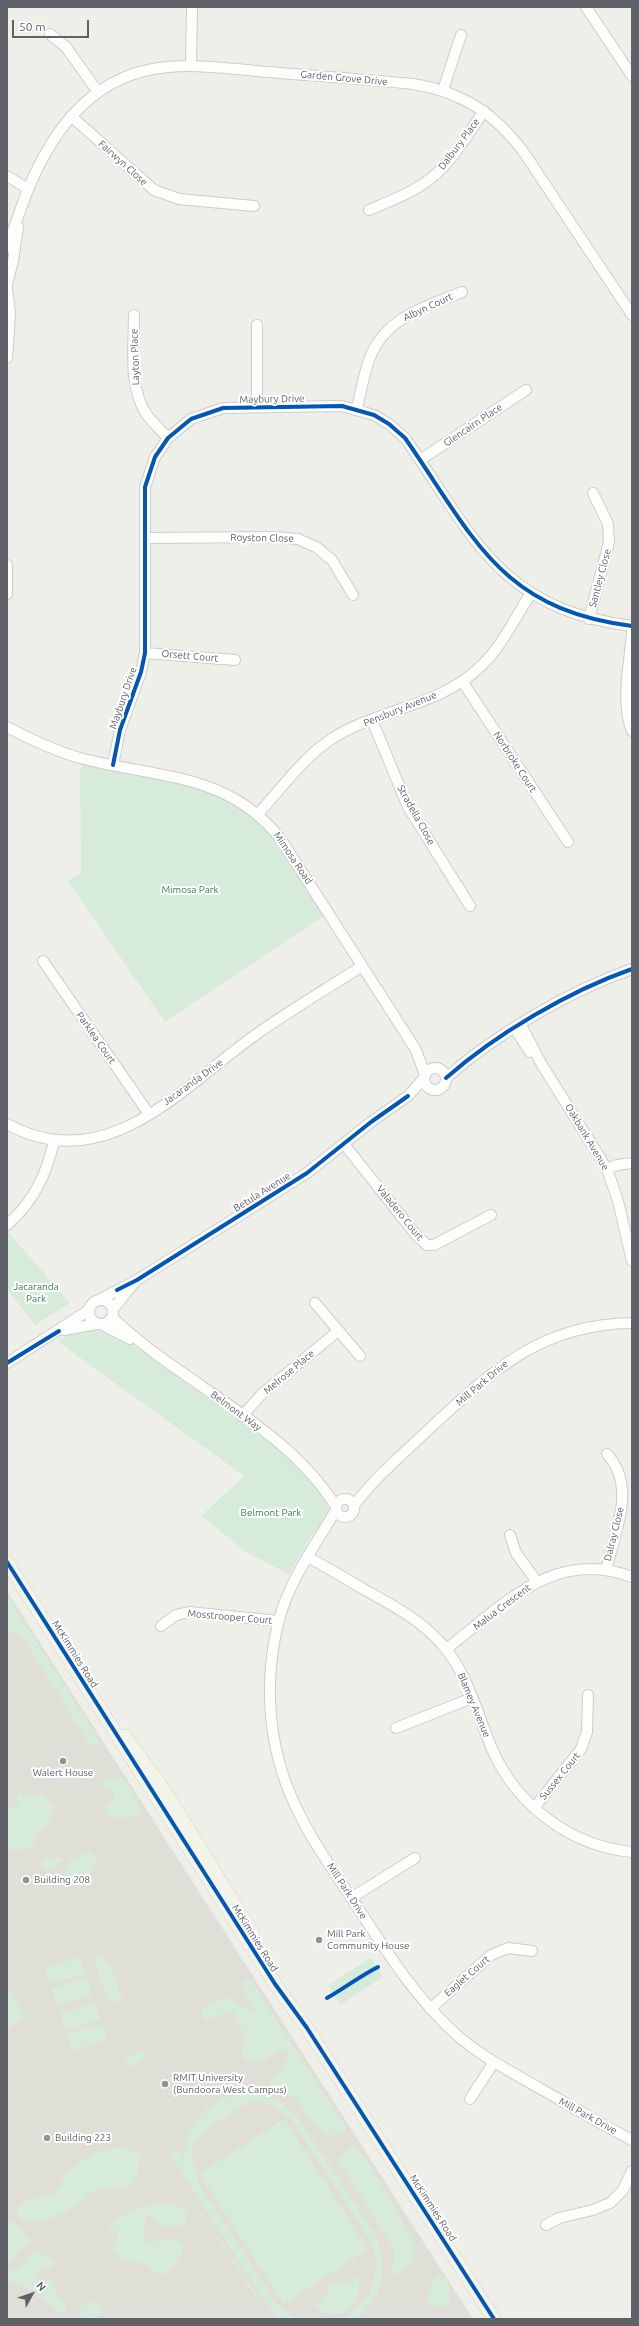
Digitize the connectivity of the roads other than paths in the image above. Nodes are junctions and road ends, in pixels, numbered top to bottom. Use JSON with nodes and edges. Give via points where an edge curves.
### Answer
{"nodes":[{"id":1,"x":192,"y":7,"type":"edge"},
{"id":2,"x":586,"y":7,"type":"edge"},
{"id":3,"x":50,"y":34,"type":"dead end"},
{"id":4,"x":461,"y":35,"type":"dead end"},
{"id":5,"x":187,"y":66,"type":"junction"},
{"id":6,"x":632,"y":76,"type":"edge"},
{"id":7,"x":443,"y":90,"type":"junction"},
{"id":8,"x":98,"y":92,"type":"junction"},
{"id":9,"x":484,"y":111,"type":"junction"},
{"id":10,"x":71,"y":116,"type":"junction"},
{"id":11,"x":7,"y":176,"type":"edge"},
{"id":12,"x":28,"y":189,"type":"junction"},
{"id":13,"x":254,"y":206,"type":"dead end"},
{"id":14,"x":369,"y":210,"type":"dead end"},
{"id":15,"x":19,"y":213,"type":"junction"},
{"id":16,"x":7,"y":248,"type":"edge"},
{"id":17,"x":7,"y":284,"type":"edge"},
{"id":18,"x":7,"y":288,"type":"edge"},
{"id":19,"x":462,"y":292,"type":"dead end"},
{"id":20,"x":134,"y":315,"type":"dead end"},
{"id":21,"x":632,"y":315,"type":"edge"},
{"id":22,"x":257,"y":325,"type":"dead end"},
{"id":23,"x":7,"y":358,"type":"edge"},
{"id":24,"x":526,"y":390,"type":"dead end"},
{"id":25,"x":257,"y":407,"type":"junction"},
{"id":26,"x":357,"y":409,"type":"junction"},
{"id":27,"x":168,"y":438,"type":"junction"},
{"id":28,"x":420,"y":460,"type":"junction"},
{"id":29,"x":593,"y":493,"type":"dead end"},
{"id":30,"x":145,"y":538,"type":"junction"},
{"id":31,"x":7,"y":565,"type":"edge"},
{"id":32,"x":531,"y":593,"type":"junction"},
{"id":33,"x":7,"y":594,"type":"edge"},
{"id":34,"x":353,"y":595,"type":"dead end"},
{"id":35,"x":589,"y":619,"type":"junction"},
{"id":36,"x":632,"y":626,"type":"edge"},
{"id":37,"x":632,"y":632,"type":"edge"},
{"id":38,"x":145,"y":653,"type":"junction"},
{"id":39,"x":235,"y":660,"type":"dead end"},
{"id":40,"x":462,"y":681,"type":"junction"},
{"id":41,"x":372,"y":720,"type":"junction"},
{"id":42,"x":7,"y":726,"type":"edge"},
{"id":43,"x":632,"y":731,"type":"edge"},
{"id":44,"x":113,"y":765,"type":"junction"},
{"id":45,"x":258,"y":814,"type":"junction"},
{"id":46,"x":568,"y":842,"type":"dead end"},
{"id":47,"x":470,"y":906,"type":"dead end"},
{"id":48,"x":43,"y":961,"type":"dead end"},
{"id":49,"x":362,"y":966,"type":"junction"},
{"id":50,"x":632,"y":969,"type":"edge"},
{"id":51,"x":518,"y":1027,"type":"junction"},
{"id":52,"x":416,"y":1050,"type":"junction"},
{"id":53,"x":467,"y":1059,"type":"junction"},
{"id":54,"x":438,"y":1068,"type":"junction"},
{"id":55,"x":425,"y":1076,"type":"junction"},
{"id":56,"x":446,"y":1078,"type":"junction"},
{"id":57,"x":432,"y":1089,"type":"junction"},
{"id":58,"x":408,"y":1096,"type":"junction"},
{"id":59,"x":149,"y":1114,"type":"junction"},
{"id":60,"x":7,"y":1124,"type":"edge"},
{"id":61,"x":54,"y":1141,"type":"junction"},
{"id":62,"x":344,"y":1144,"type":"junction"},
{"id":63,"x":632,"y":1164,"type":"edge"},
{"id":64,"x":608,"y":1172,"type":"junction"},
{"id":65,"x":491,"y":1215,"type":"dead end"},
{"id":66,"x":7,"y":1225,"type":"edge"},
{"id":67,"x":632,"y":1261,"type":"edge"},
{"id":68,"x":137,"y":1280,"type":"junction"},
{"id":69,"x":101,"y":1299,"type":"junction"},
{"id":70,"x":315,"y":1303,"type":"dead end"},
{"id":71,"x":89,"y":1310,"type":"junction"},
{"id":72,"x":113,"y":1313,"type":"junction"},
{"id":73,"x":632,"y":1315,"type":"edge"},
{"id":74,"x":614,"y":1323,"type":"junction"},
{"id":75,"x":632,"y":1323,"type":"edge"},
{"id":76,"x":99,"y":1324,"type":"junction"},
{"id":77,"x":60,"y":1331,"type":"junction"},
{"id":78,"x":338,"y":1331,"type":"junction"},
{"id":79,"x":145,"y":1346,"type":"junction"},
{"id":80,"x":360,"y":1356,"type":"dead end"},
{"id":81,"x":7,"y":1364,"type":"edge"},
{"id":82,"x":242,"y":1416,"type":"junction"},
{"id":83,"x":607,"y":1454,"type":"dead end"},
{"id":84,"x":373,"y":1482,"type":"junction"},
{"id":85,"x":340,"y":1504,"type":"junction"},
{"id":86,"x":354,"y":1506,"type":"junction"},
{"id":87,"x":344,"y":1517,"type":"junction"},
{"id":88,"x":510,"y":1534,"type":"dead end"},
{"id":89,"x":322,"y":1535,"type":"junction"},
{"id":90,"x":307,"y":1557,"type":"junction"},
{"id":91,"x":7,"y":1562,"type":"edge"},
{"id":92,"x":606,"y":1570,"type":"junction"},
{"id":93,"x":632,"y":1577,"type":"edge"},
{"id":94,"x":537,"y":1582,"type":"junction"},
{"id":95,"x":279,"y":1621,"type":"junction"},
{"id":96,"x":161,"y":1626,"type":"dead end"},
{"id":97,"x":446,"y":1649,"type":"junction"},
{"id":98,"x":588,"y":1695,"type":"dead end"},
{"id":99,"x":472,"y":1698,"type":"junction"},
{"id":100,"x":396,"y":1728,"type":"dead end"},
{"id":101,"x":534,"y":1808,"type":"junction"},
{"id":102,"x":632,"y":1852,"type":"edge"},
{"id":103,"x":415,"y":1858,"type":"dead end"},
{"id":104,"x":351,"y":1898,"type":"junction"},
{"id":105,"x":532,"y":1952,"type":"dead end"},
{"id":106,"x":430,"y":2009,"type":"junction"},
{"id":107,"x":494,"y":2062,"type":"junction"},
{"id":108,"x":470,"y":2099,"type":"dead end"},
{"id":109,"x":632,"y":2140,"type":"edge"},
{"id":110,"x":632,"y":2171,"type":"edge"},
{"id":111,"x":546,"y":2225,"type":"dead end"},
{"id":112,"x":494,"y":2319,"type":"edge"}],
"edges":[{"from":1,"to":5,"type":"street"},
{"from":2,"to":6,"type":"street"},
{"from":3,"to":8,"type":"street","via":[[66,47]]},
{"from":4,"to":7,"type":"street"},
{"from":5,"to":7,"type":"street","name":"Garden Grove Drive","via":[[390,82]]},
{"from":5,"to":8,"type":"street","name":"Garden Grove Drive","via":[[138,72]]},
{"from":7,"to":9,"type":"street","name":"Garden Grove Drive"},
{"from":8,"to":10,"type":"street","name":"Garden Grove Drive"},
{"from":9,"to":14,"type":"street","name":"Dalbury Place","via":[[456,152],[433,176],[417,187]]},
{"from":9,"to":21,"type":"street","name":"Garden Grove Drive","via":[[506,130],[518,145]]},
{"from":10,"to":12,"type":"street","name":"Garden Grove Drive","via":[[50,145]]},
{"from":10,"to":13,"type":"street","name":"Fairwyn Close","via":[[154,190],[179,199]]},
{"from":11,"to":12,"type":"street"},
{"from":12,"to":15,"type":"street","name":"Garden Grove Drive"},
{"from":15,"to":16,"type":"street","name":"Garden Grove Drive"},
{"from":15,"to":17,"type":"street","name":"Garden Grove Drive","via":[[13,261]]},
{"from":18,"to":23,"type":"street","via":[[10,314]]},
{"from":19,"to":26,"type":"street","name":"Albyn Court","via":[[403,318],[387,330],[370,357]]},
{"from":20,"to":27,"type":"street","name":"Layton Place","via":[[134,372],[138,394],[147,414]]},
{"from":22,"to":25,"type":"street"},
{"from":24,"to":28,"type":"street","name":"Glencairn Place"},
{"from":25,"to":26,"type":"street","name":"Maybury Drive","via":[[342,406]]},
{"from":25,"to":27,"type":"street","name":"Maybury Drive","via":[[223,408],[201,414],[181,426]]},
{"from":26,"to":28,"type":"street","name":"Maybury Drive","via":[[389,424],[405,438]]},
{"from":27,"to":30,"type":"street","name":"Maybury Drive","via":[[155,457],[145,487]]},
{"from":28,"to":32,"type":"street","name":"Maybury Drive","via":[[477,545],[500,570]]},
{"from":29,"to":35,"type":"street","name":"Santley Close","via":[[608,524],[609,542]]},
{"from":30,"to":34,"type":"street","name":"Royston Close","via":[[298,539],[316,547],[332,560]]},
{"from":30,"to":38,"type":"street","name":"Maybury Drive"},
{"from":31,"to":33,"type":"street"},
{"from":32,"to":35,"type":"street","name":"Maybury Drive"},
{"from":32,"to":40,"type":"street","name":"Pensbury Avenue","via":[[492,654]]},
{"from":35,"to":36,"type":"street","name":"Maybury Drive"},
{"from":37,"to":43,"type":"street","via":[[627,702]]},
{"from":38,"to":39,"type":"street","name":"Orsett Court"},
{"from":38,"to":44,"type":"street","name":"Maybury Drive","via":[[141,672],[120,730]]},
{"from":40,"to":41,"type":"street","name":"Pensbury Avenue","via":[[440,693]]},
{"from":40,"to":46,"type":"street","name":"Norbroke Court"},
{"from":41,"to":45,"type":"street","name":"Pensbury Avenue","via":[[339,734],[321,746]]},
{"from":41,"to":47,"type":"street","name":"Stradella Close","via":[[408,807]]},
{"from":42,"to":44,"type":"street","name":"Mimosa Road","via":[[64,753]]},
{"from":44,"to":45,"type":"street","name":"Mimosa Road","via":[[214,787]]},
{"from":45,"to":49,"type":"street","name":"Mimosa Road","via":[[282,841]]},
{"from":48,"to":59,"type":"street","name":"Parklea Court"},
{"from":49,"to":52,"type":"street","name":"Mimosa Road"},
{"from":49,"to":59,"type":"street","name":"Jacaranda Drive","via":[[258,1032],[210,1071]]},
{"from":50,"to":51,"type":"street","via":[[580,990]]},
{"from":51,"to":53,"type":"street"},
{"from":51,"to":64,"type":"street","name":"Oakbank Avenue","via":[[529,1051],[542,1065]]},
{"from":52,"to":54,"type":"street","name":"Mimosa Road"},
{"from":52,"to":55,"type":"street","name":"Mimosa Road"},
{"from":53,"to":54,"type":"street"},
{"from":53,"to":56,"type":"street"},
{"from":54,"to":55,"type":"street","via":[[429,1070]]},
{"from":54,"to":56,"type":"street"},
{"from":55,"to":57,"type":"street","via":[[426,1085]]},
{"from":55,"to":58,"type":"street","name":"Betula Avenue"},
{"from":56,"to":57,"type":"street","via":[[442,1087]]},
{"from":57,"to":58,"type":"street","name":"Betula Avenue"},
{"from":58,"to":62,"type":"street","name":"Betula Avenue"},
{"from":59,"to":61,"type":"street","name":"Jacaranda Drive","via":[[104,1137]]},
{"from":60,"to":61,"type":"street","name":"Jacaranda Drive","via":[[37,1137]]},
{"from":61,"to":66,"type":"street","via":[[50,1162],[40,1187],[21,1213]]},
{"from":62,"to":65,"type":"street","name":"Valadero Court","via":[[416,1235],[427,1245],[434,1245]]},
{"from":62,"to":68,"type":"street","name":"Betula Avenue","via":[[307,1173]]},
{"from":63,"to":64,"type":"street","via":[[617,1165]]},
{"from":64,"to":67,"type":"street","name":"Oakbank Avenue","via":[[618,1201]]},
{"from":68,"to":69,"type":"street","name":"Betula Avenue"},
{"from":68,"to":72,"type":"street","name":"Betula Avenue"},
{"from":69,"to":71,"type":"street","name":"Betula Avenue","via":[[92,1304]]},
{"from":69,"to":72,"type":"street","via":[[109,1302]]},
{"from":70,"to":78,"type":"street"},
{"from":71,"to":76,"type":"street","via":[[90,1318]]},
{"from":71,"to":77,"type":"street","name":"Betula Avenue"},
{"from":72,"to":76,"type":"street","name":"Betula Avenue","via":[[108,1323]]},
{"from":72,"to":79,"type":"street","name":"Belmont Way"},
{"from":73,"to":74,"type":"street","name":"Mill Park Drive"},
{"from":74,"to":75,"type":"street","name":"Mill Park Drive"},
{"from":74,"to":84,"type":"street","name":"Mill Park Drive","via":[[570,1332],[546,1341],[508,1361],[474,1388]]},
{"from":76,"to":77,"type":"street","name":"Betula Avenue"},
{"from":76,"to":79,"type":"street","name":"Belmont Way"},
{"from":77,"to":81,"type":"street","name":"Betula Avenue"},
{"from":78,"to":80,"type":"street"},
{"from":78,"to":82,"type":"street","name":"Melrose Place","via":[[263,1393]]},
{"from":79,"to":82,"type":"street","name":"Belmont Way"},
{"from":82,"to":85,"type":"street","name":"Belmont Way","via":[[283,1445]]},
{"from":83,"to":92,"type":"street","name":"Dalray Close","via":[[620,1474],[622,1502]]},
{"from":84,"to":85,"type":"street","name":"Mill Park Drive"},
{"from":84,"to":86,"type":"street","name":"Mill Park Drive"},
{"from":85,"to":86,"type":"street","via":[[351,1501]]},
{"from":85,"to":87,"type":"street","via":[[339,1515]]},
{"from":85,"to":89,"type":"street","name":"Mill Park Drive"},
{"from":86,"to":87,"type":"street","via":[[352,1515]]},
{"from":87,"to":89,"type":"street","name":"Mill Park Drive"},
{"from":88,"to":94,"type":"street","via":[[516,1553]]},
{"from":89,"to":90,"type":"street","name":"Mill Park Drive"},
{"from":90,"to":95,"type":"street","name":"Mill Park Drive","via":[[290,1590]]},
{"from":90,"to":97,"type":"street","name":"Blamey Avenue","via":[[405,1613],[429,1631]]},
{"from":91,"to":112,"type":"main road","name":"McKimmies Road","via":[[81,1677],[166,1793],[280,1978],[307,2028]]},
{"from":92,"to":93,"type":"street","name":"Malua Crescent"},
{"from":92,"to":94,"type":"street","name":"Malua Crescent","via":[[575,1569],[551,1575]]},
{"from":94,"to":97,"type":"street","name":"Malua Crescent"},
{"from":95,"to":96,"type":"street","name":"Mosstrooper Court","via":[[189,1612],[176,1615]]},
{"from":95,"to":104,"type":"street","name":"Mill Park Drive","via":[[271,1668],[270,1698],[271,1720],[280,1767],[295,1807]]},
{"from":97,"to":99,"type":"street","name":"Blamey Avenue","via":[[463,1676]]},
{"from":98,"to":101,"type":"street","name":"Sussex Court","via":[[587,1732],[581,1749]]},
{"from":99,"to":100,"type":"street"},
{"from":99,"to":101,"type":"street","name":"Blamey Avenue","via":[[500,1765]]},
{"from":101,"to":102,"type":"street","name":"Blamey Avenue","via":[[559,1828],[574,1836],[605,1847]]},
{"from":103,"to":104,"type":"street"},
{"from":104,"to":106,"type":"street","name":"Mill Park Drive","via":[[406,1981]]},
{"from":105,"to":106,"type":"street","name":"Eaglet Court","via":[[508,1948],[492,1955]]},
{"from":106,"to":107,"type":"street","name":"Mill Park Drive","via":[[461,2038]]},
{"from":107,"to":108,"type":"street"},
{"from":107,"to":109,"type":"street","name":"Mill Park Drive"},
{"from":110,"to":111,"type":"street","via":[[623,2190],[610,2203],[559,2218]]}]}
